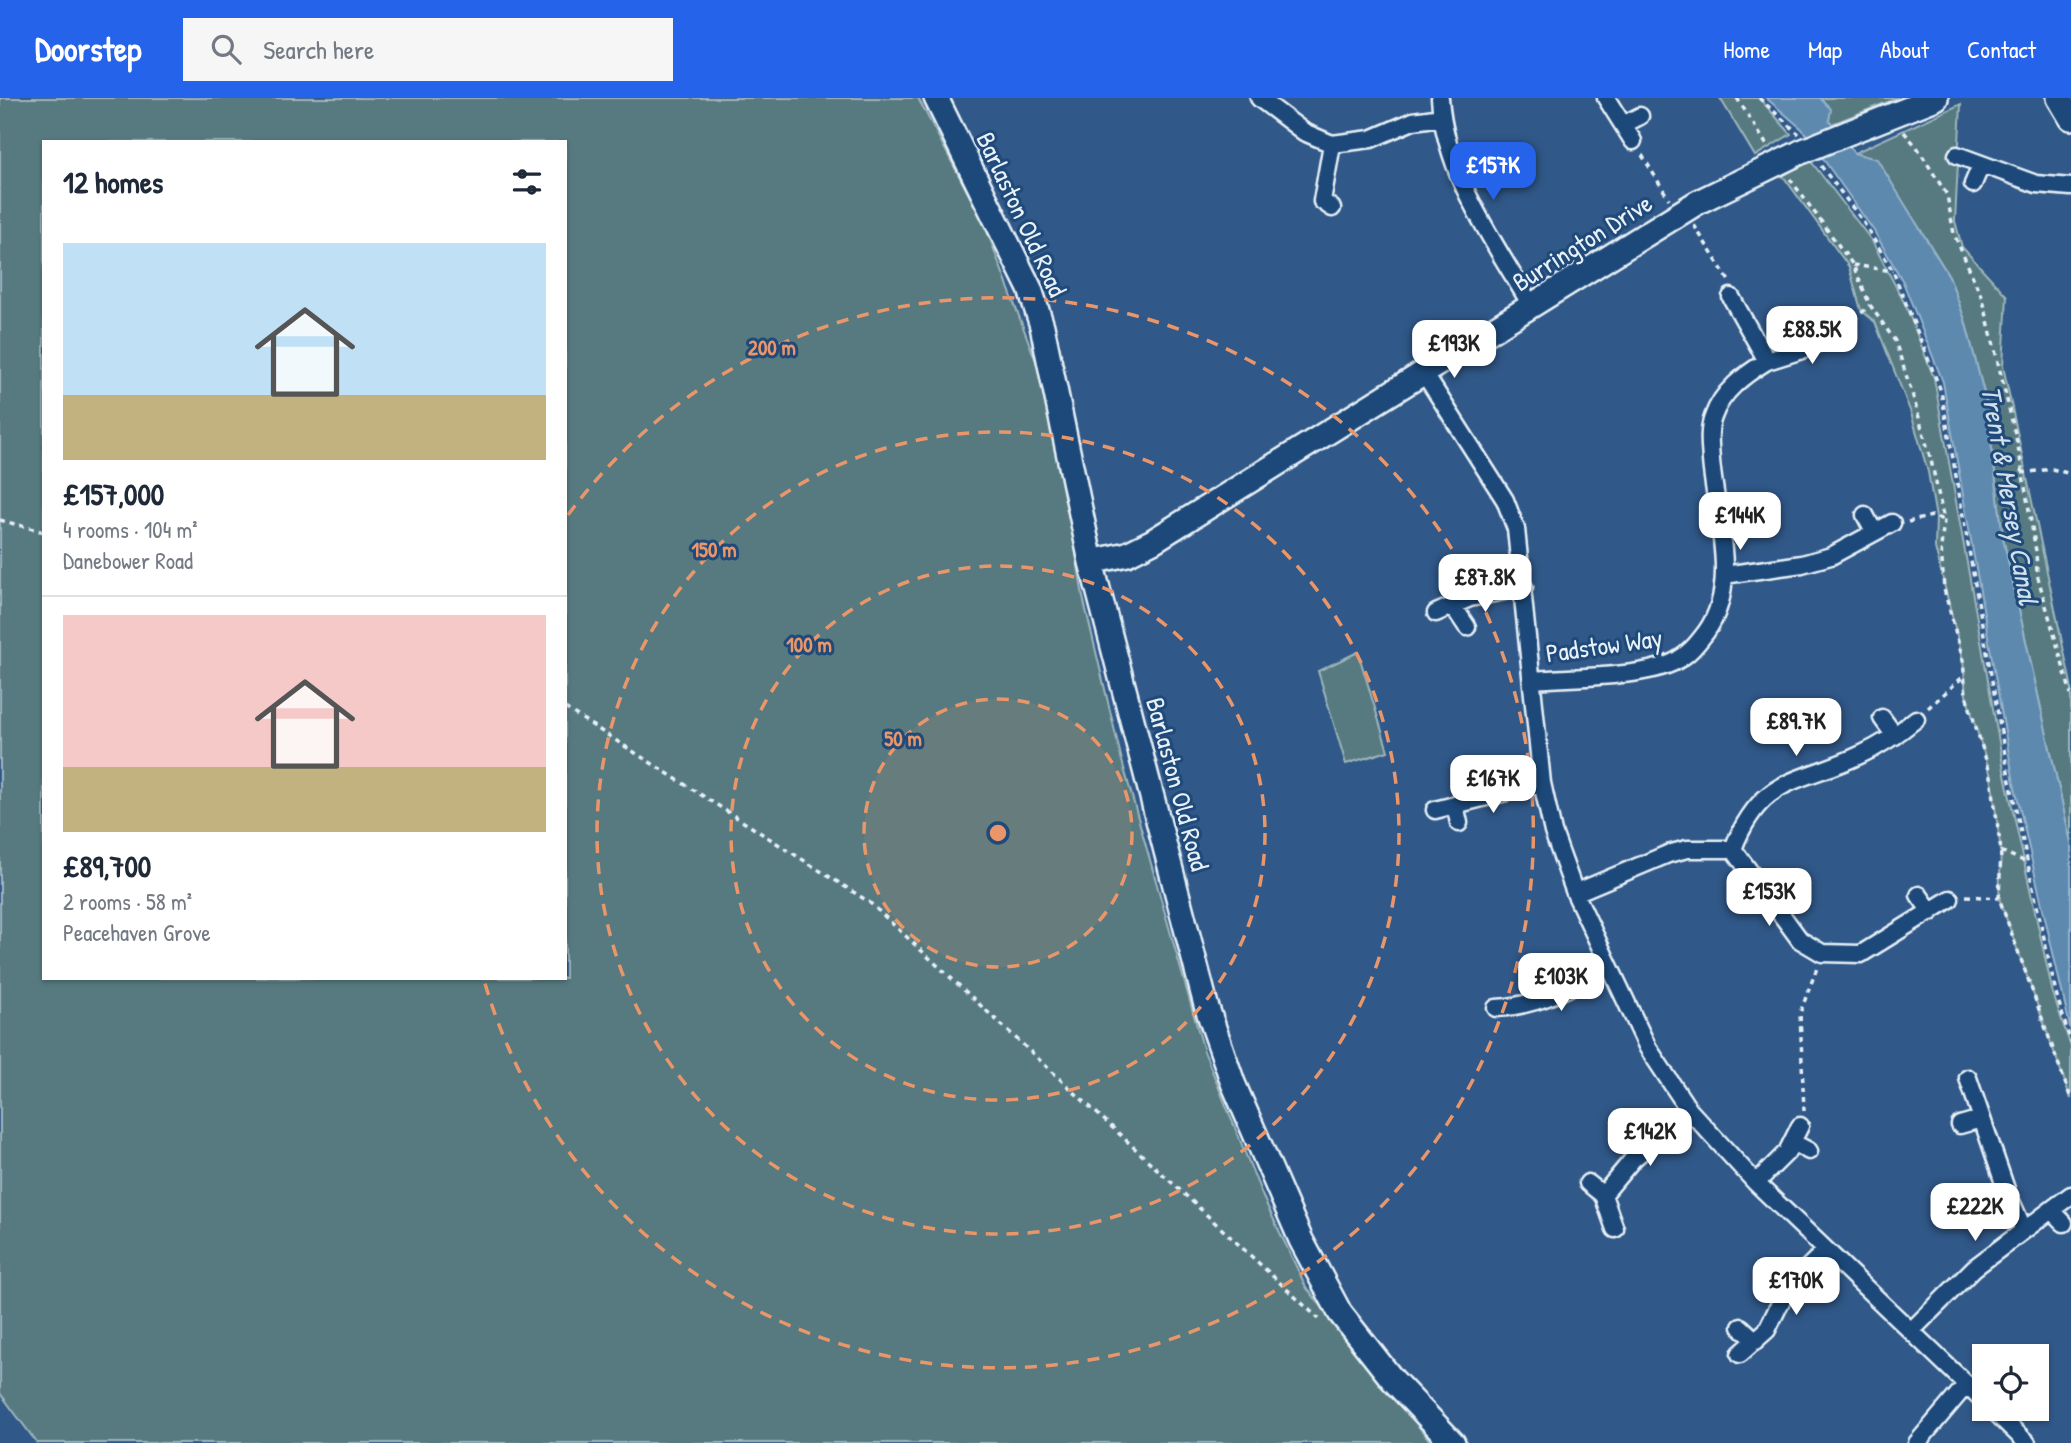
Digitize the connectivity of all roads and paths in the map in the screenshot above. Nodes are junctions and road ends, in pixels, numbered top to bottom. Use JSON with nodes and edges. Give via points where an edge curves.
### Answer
{"nodes":[{"id":1,"x":936,"y":98,"type":"edge"},
{"id":2,"x":1259,"y":98,"type":"edge"},
{"id":3,"x":1440,"y":98,"type":"edge"},
{"id":4,"x":1606,"y":98,"type":"edge"},
{"id":5,"x":1737,"y":98,"type":"edge"},
{"id":6,"x":1759,"y":98,"type":"edge"},
{"id":7,"x":1936,"y":98,"type":"edge"},
{"id":8,"x":2059,"y":98,"type":"edge"},
{"id":9,"x":1640,"y":116,"type":"dead end"},
{"id":10,"x":1889,"y":116,"type":"junction"},
{"id":11,"x":1442,"y":117,"type":"junction"},
{"id":12,"x":2071,"y":118,"type":"edge"},
{"id":13,"x":1623,"y":125,"type":"junction"},
{"id":14,"x":1633,"y":141,"type":"joint"},
{"id":15,"x":1332,"y":145,"type":"junction"},
{"id":16,"x":1807,"y":151,"type":"junction"},
{"id":17,"x":1957,"y":155,"type":"dead end"},
{"id":18,"x":1778,"y":163,"type":"junction"},
{"id":19,"x":1981,"y":164,"type":"junction"},
{"id":20,"x":1973,"y":184,"type":"dead end"},
{"id":21,"x":2071,"y":187,"type":"edge"},
{"id":22,"x":1308,"y":211,"type":"dead end"},
{"id":23,"x":1681,"y":212,"type":"junction"},
{"id":24,"x":1853,"y":265,"type":"junction"},
{"id":25,"x":1892,"y":271,"type":"junction"},
{"id":26,"x":1731,"y":297,"type":"joint"},
{"id":27,"x":1870,"y":305,"type":"junction"},
{"id":28,"x":1532,"y":307,"type":"junction"},
{"id":29,"x":1842,"y":331,"type":"joint"},
{"id":30,"x":1767,"y":361,"type":"junction"},
{"id":31,"x":1424,"y":373,"type":"junction"},
{"id":32,"x":2022,"y":473,"type":"junction"},
{"id":33,"x":2071,"y":474,"type":"edge"},
{"id":34,"x":1865,"y":515,"type":"dead end"},
{"id":35,"x":0,"y":520,"type":"edge"},
{"id":36,"x":1944,"y":520,"type":"junction"},
{"id":37,"x":1892,"y":523,"type":"joint"},
{"id":38,"x":42,"y":531,"type":"edge"},
{"id":39,"x":1874,"y":532,"type":"junction"},
{"id":40,"x":1091,"y":562,"type":"junction"},
{"id":41,"x":1724,"y":575,"type":"junction"},
{"id":42,"x":1524,"y":587,"type":"junction"},
{"id":43,"x":1453,"y":606,"type":"junction"},
{"id":44,"x":1436,"y":613,"type":"dead end"},
{"id":45,"x":1467,"y":627,"type":"dead end"},
{"id":46,"x":1964,"y":676,"type":"junction"},
{"id":47,"x":1533,"y":680,"type":"junction"},
{"id":48,"x":2071,"y":694,"type":"edge"},
{"id":49,"x":567,"y":709,"type":"edge"},
{"id":50,"x":1882,"y":718,"type":"dead end"},
{"id":51,"x":1916,"y":719,"type":"joint"},
{"id":52,"x":1895,"y":736,"type":"junction"},
{"id":53,"x":1542,"y":783,"type":"junction"},
{"id":54,"x":1455,"y":805,"type":"junction"},
{"id":55,"x":1435,"y":810,"type":"dead end"},
{"id":56,"x":1459,"y":823,"type":"dead end"},
{"id":57,"x":1733,"y":849,"type":"junction"},
{"id":58,"x":2001,"y":851,"type":"junction"},
{"id":59,"x":2028,"y":863,"type":"junction"},
{"id":60,"x":1575,"y":893,"type":"junction"},
{"id":61,"x":1919,"y":895,"type":"dead end"},
{"id":62,"x":1999,"y":898,"type":"junction"},
{"id":63,"x":1950,"y":900,"type":"joint"},
{"id":64,"x":1931,"y":912,"type":"junction"},
{"id":65,"x":1822,"y":953,"type":"junction"},
{"id":66,"x":1608,"y":966,"type":"junction"},
{"id":67,"x":1496,"y":1007,"type":"dead end"},
{"id":68,"x":1516,"y":1007,"type":"junction"},
{"id":69,"x":1517,"y":1024,"type":"dead end"},
{"id":70,"x":2071,"y":1043,"type":"edge"},
{"id":71,"x":1968,"y":1078,"type":"dead end"},
{"id":72,"x":2071,"y":1099,"type":"edge"},
{"id":73,"x":1689,"y":1110,"type":"junction"},
{"id":74,"x":1981,"y":1119,"type":"junction"},
{"id":75,"x":1960,"y":1125,"type":"dead end"},
{"id":76,"x":1800,"y":1126,"type":"joint"},
{"id":77,"x":1792,"y":1142,"type":"junction"},
{"id":78,"x":1809,"y":1152,"type":"dead end"},
{"id":79,"x":1588,"y":1183,"type":"dead end"},
{"id":80,"x":1756,"y":1183,"type":"junction"},
{"id":81,"x":1603,"y":1195,"type":"junction"},
{"id":82,"x":2071,"y":1195,"type":"edge"},
{"id":83,"x":2051,"y":1210,"type":"junction"},
{"id":84,"x":2064,"y":1223,"type":"dead end"},
{"id":85,"x":2024,"y":1228,"type":"junction"},
{"id":86,"x":1615,"y":1229,"type":"dead end"},
{"id":87,"x":1825,"y":1251,"type":"junction"},
{"id":88,"x":1322,"y":1322,"type":"dead end"},
{"id":89,"x":1741,"y":1327,"type":"dead end"},
{"id":90,"x":1912,"y":1330,"type":"junction"},
{"id":91,"x":1756,"y":1341,"type":"junction"},
{"id":92,"x":1740,"y":1354,"type":"dead end"},
{"id":93,"x":1967,"y":1384,"type":"junction"},
{"id":94,"x":1972,"y":1389,"type":"edge"},
{"id":95,"x":2004,"y":1421,"type":"edge"},
{"id":96,"x":1452,"y":1443,"type":"edge"},
{"id":97,"x":1917,"y":1443,"type":"edge"},
{"id":98,"x":2027,"y":1443,"type":"edge"}],
"edges":[{"from":1,"to":40,"type":"street","name":"Barlaston Old Road","via":[[1030,289],[1050,354]]},
{"from":2,"to":15,"type":"street","via":[[1304,132]]},
{"from":3,"to":11,"type":"street"},
{"from":4,"to":13,"type":"street"},
{"from":5,"to":18,"type":"path"},
{"from":6,"to":16,"type":"path"},
{"from":7,"to":10,"type":"street","name":"Burrington Drive"},
{"from":8,"to":12,"type":"street"},
{"from":9,"to":13,"type":"street"},
{"from":10,"to":16,"type":"street","name":"Burrington Drive","bridge":true},
{"from":10,"to":32,"type":"path","via":[[1917,147],[1947,195],[1954,234],[1983,300]]},
{"from":11,"to":15,"type":"street","via":[[1413,121],[1371,139]]},
{"from":11,"to":28,"type":"street","via":[[1466,190]]},
{"from":13,"to":14,"type":"street"},
{"from":14,"to":23,"type":"path"},
{"from":15,"to":22,"type":"street","via":[[1327,204]]},
{"from":16,"to":18,"type":"street","name":"Burrington Drive"},
{"from":16,"to":25,"type":"path","via":[[1862,220]]},
{"from":17,"to":19,"type":"street"},
{"from":18,"to":23,"type":"street","name":"Burrington Drive"},
{"from":18,"to":24,"type":"path"},
{"from":19,"to":20,"type":"street"},
{"from":19,"to":21,"type":"street","via":[[2036,184]]},
{"from":23,"to":26,"type":"path","via":[[1735,292]]},
{"from":23,"to":28,"type":"street","name":"Burrington Drive"},
{"from":24,"to":25,"type":"path"},
{"from":24,"to":27,"type":"path"},
{"from":25,"to":59,"type":"path","via":[[1934,370],[1950,431]]},
{"from":26,"to":30,"type":"street"},
{"from":27,"to":29,"type":"path"},
{"from":27,"to":36,"type":"path","via":[[1895,341]]},
{"from":28,"to":31,"type":"street","name":"Burrington Drive"},
{"from":29,"to":30,"type":"street","name":"Padstow Way"},
{"from":30,"to":41,"type":"street","name":"Padstow Way","via":[[1743,376],[1712,418],[1713,486]]},
{"from":31,"to":40,"type":"street","name":"Burrington Drive","via":[[1153,541],[1127,554]]},
{"from":31,"to":42,"type":"street","via":[[1505,500],[1516,529]]},
{"from":32,"to":33,"type":"path","via":[[2052,470]]},
{"from":32,"to":48,"type":"path","via":[[2037,574]]},
{"from":34,"to":39,"type":"street"},
{"from":35,"to":38,"type":"path"},
{"from":36,"to":37,"type":"path","via":[[1932,516]]},
{"from":36,"to":46,"type":"path","via":[[1944,589]]},
{"from":37,"to":39,"type":"street"},
{"from":39,"to":41,"type":"street","via":[[1831,556]]},
{"from":40,"to":96,"type":"street","name":"Barlaston Old Road","via":[[1206,1005],[1233,1083],[1301,1240],[1340,1313],[1392,1379]]},
{"from":41,"to":47,"type":"street","name":"Padstow Way","via":[[1716,618],[1693,649],[1674,662],[1643,670]]},
{"from":42,"to":43,"type":"street"},
{"from":42,"to":47,"type":"street"},
{"from":43,"to":44,"type":"street"},
{"from":43,"to":45,"type":"street"},
{"from":46,"to":51,"type":"path"},
{"from":46,"to":58,"type":"path","via":[[1991,776]]},
{"from":47,"to":53,"type":"street"},
{"from":49,"to":88,"type":"path","via":[[869,902]]},
{"from":50,"to":52,"type":"street"},
{"from":51,"to":52,"type":"street"},
{"from":52,"to":57,"type":"street","via":[[1860,755],[1788,781],[1744,820]]},
{"from":53,"to":54,"type":"street"},
{"from":53,"to":60,"type":"street","via":[[1553,832]]},
{"from":54,"to":55,"type":"street"},
{"from":54,"to":56,"type":"street"},
{"from":57,"to":60,"type":"street","via":[[1668,853]]},
{"from":57,"to":65,"type":"street","via":[[1800,940]]},
{"from":58,"to":59,"type":"path"},
{"from":58,"to":62,"type":"path"},
{"from":59,"to":70,"type":"path"},
{"from":60,"to":66,"type":"street"},
{"from":61,"to":64,"type":"street"},
{"from":62,"to":63,"type":"path","via":[[1974,895]]},
{"from":62,"to":72,"type":"path"},
{"from":63,"to":64,"type":"street"},
{"from":64,"to":65,"type":"street","via":[[1861,954]]},
{"from":65,"to":76,"type":"path","via":[[1800,1013],[1805,1106]]},
{"from":66,"to":68,"type":"street","via":[[1560,994]]},
{"from":66,"to":73,"type":"street","via":[[1648,1048]]},
{"from":67,"to":68,"type":"street"},
{"from":68,"to":69,"type":"street"},
{"from":71,"to":74,"type":"street"},
{"from":73,"to":80,"type":"street"},
{"from":73,"to":81,"type":"street","via":[[1633,1158]]},
{"from":74,"to":75,"type":"street"},
{"from":74,"to":85,"type":"street"},
{"from":76,"to":77,"type":"street"},
{"from":77,"to":78,"type":"street"},
{"from":77,"to":80,"type":"street"},
{"from":79,"to":81,"type":"street"},
{"from":80,"to":87,"type":"street"},
{"from":81,"to":86,"type":"street"},
{"from":82,"to":83,"type":"street"},
{"from":83,"to":84,"type":"street"},
{"from":83,"to":85,"type":"street"},
{"from":85,"to":90,"type":"street","via":[[1974,1268]]},
{"from":87,"to":90,"type":"street"},
{"from":87,"to":91,"type":"street","via":[[1788,1287],[1777,1313]]},
{"from":89,"to":91,"type":"street"},
{"from":90,"to":93,"type":"street"},
{"from":91,"to":92,"type":"street"},
{"from":93,"to":94,"type":"street"},
{"from":93,"to":97,"type":"street"},
{"from":95,"to":98,"type":"street"}]}
